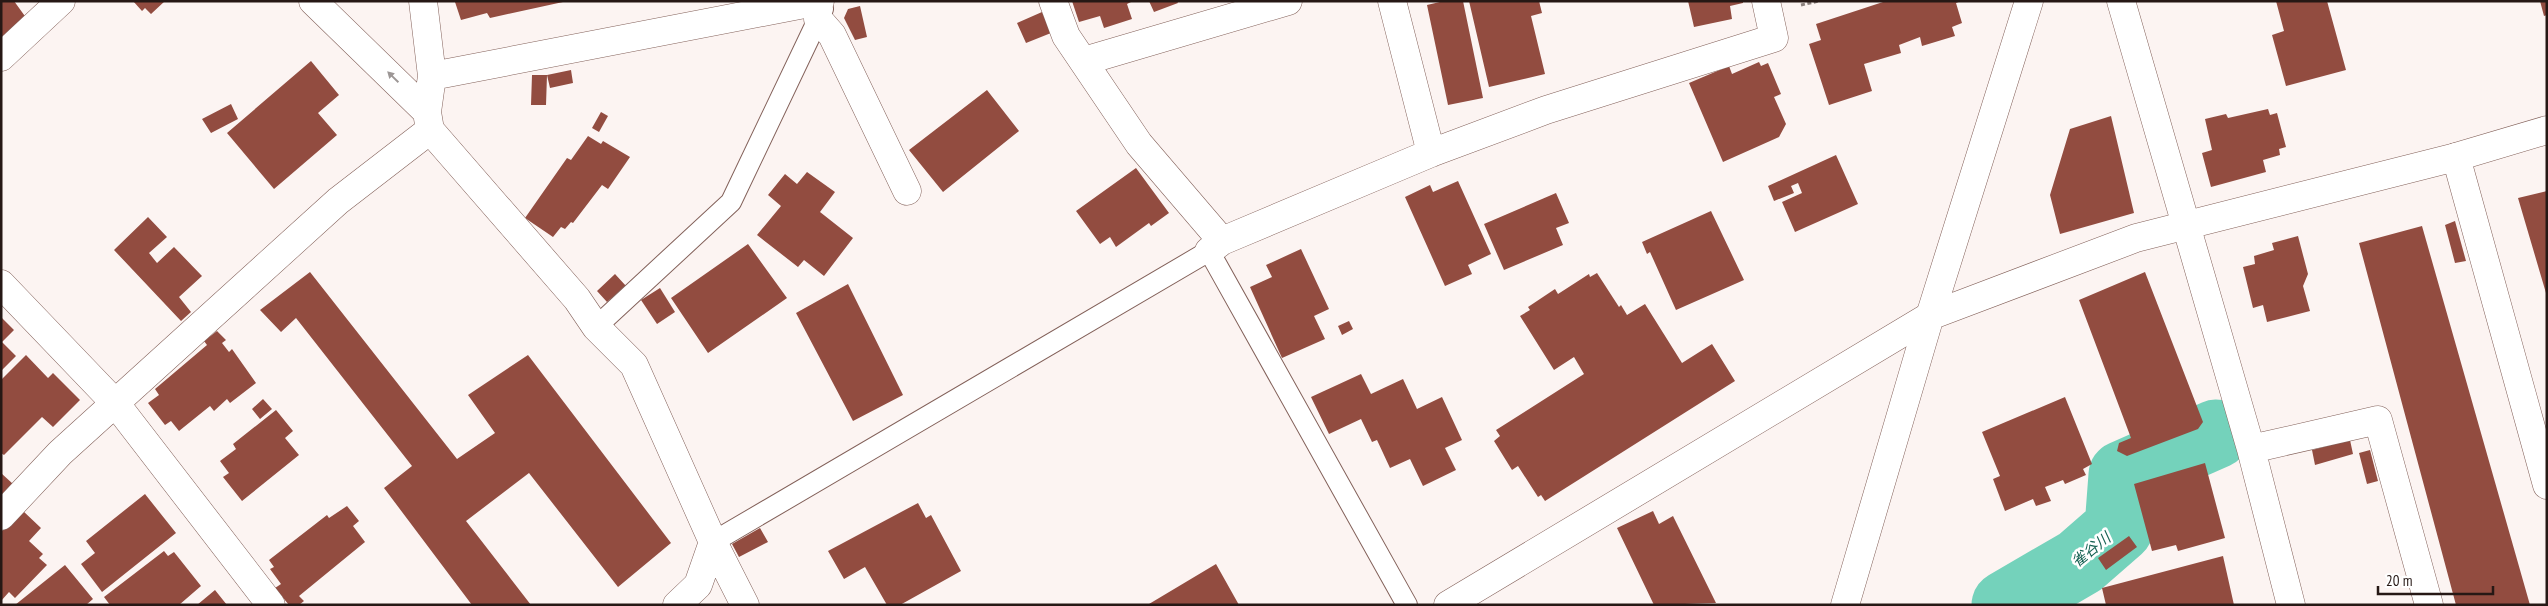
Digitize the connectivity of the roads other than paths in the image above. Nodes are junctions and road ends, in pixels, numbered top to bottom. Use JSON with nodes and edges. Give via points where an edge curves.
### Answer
{"nodes":[{"id":1,"x":62,"y":1,"type":"edge"},
{"id":2,"x":313,"y":1,"type":"edge"},
{"id":3,"x":424,"y":1,"type":"edge"},
{"id":4,"x":1053,"y":1,"type":"edge"},
{"id":5,"x":1288,"y":1,"type":"edge"},
{"id":6,"x":1392,"y":1,"type":"edge"},
{"id":7,"x":1766,"y":1,"type":"edge"},
{"id":8,"x":2029,"y":1,"type":"edge"},
{"id":9,"x":2122,"y":1,"type":"edge"},
{"id":10,"x":822,"y":7,"type":"edge"},
{"id":11,"x":1,"y":57,"type":"edge"},
{"id":12,"x":1084,"y":62,"type":"junction"},
{"id":13,"x":432,"y":76,"type":"junction"},
{"id":14,"x":428,"y":121,"type":"junction"},
{"id":15,"x":2547,"y":130,"type":"edge"},
{"id":16,"x":1431,"y":153,"type":"junction"},
{"id":17,"x":2456,"y":157,"type":"junction"},
{"id":18,"x":907,"y":191,"type":"dead end"},
{"id":19,"x":2186,"y":224,"type":"junction"},
{"id":20,"x":1215,"y":246,"type":"junction"},
{"id":21,"x":1,"y":284,"type":"edge"},
{"id":22,"x":1930,"y":316,"type":"junction"},
{"id":23,"x":596,"y":327,"type":"junction"},
{"id":24,"x":116,"y":404,"type":"junction"},
{"id":25,"x":2251,"y":449,"type":"junction"},
{"id":26,"x":2547,"y":484,"type":"edge"},
{"id":27,"x":1,"y":516,"type":"edge"},
{"id":28,"x":713,"y":542,"type":"junction"},
{"id":29,"x":271,"y":605,"type":"edge"},
{"id":30,"x":677,"y":605,"type":"edge"},
{"id":31,"x":745,"y":605,"type":"edge"},
{"id":32,"x":1407,"y":605,"type":"edge"},
{"id":33,"x":1448,"y":605,"type":"edge"},
{"id":34,"x":1846,"y":605,"type":"edge"},
{"id":35,"x":2291,"y":605,"type":"edge"},
{"id":36,"x":2429,"y":605,"type":"edge"}],
"edges":[{"from":1,"to":11,"type":"street"},
{"from":14,"to":2,"type":"street","one_way":true},
{"from":3,"to":13,"type":"street"},
{"from":4,"to":12,"type":"street","via":[[1066,36]]},
{"from":5,"to":12,"type":"street"},
{"from":6,"to":16,"type":"street"},
{"from":7,"to":16,"type":"street","via":[[1774,38],[1546,110]]},
{"from":8,"to":22,"type":"street"},
{"from":9,"to":19,"type":"street"},
{"from":10,"to":13,"type":"street"},
{"from":10,"to":18,"type":"street","via":[[832,36]]},
{"from":10,"to":23,"type":"lane","via":[[731,202]]},
{"from":12,"to":20,"type":"street","via":[[1139,144]]},
{"from":13,"to":14,"type":"street"},
{"from":14,"to":23,"type":"street"},
{"from":14,"to":24,"type":"street"},
{"from":15,"to":17,"type":"street"},
{"from":16,"to":20,"type":"street"},
{"from":17,"to":19,"type":"street"},
{"from":17,"to":26,"type":"street"},
{"from":19,"to":22,"type":"street","via":[[2136,238]]},
{"from":19,"to":25,"type":"street"},
{"from":20,"to":28,"type":"lane"},
{"from":20,"to":32,"type":"lane"},
{"from":21,"to":24,"type":"street"},
{"from":22,"to":33,"type":"street"},
{"from":22,"to":34,"type":"street"},
{"from":23,"to":28,"type":"street","via":[[634,366]]},
{"from":24,"to":27,"type":"street","via":[[60,454]]},
{"from":24,"to":29,"type":"street"},
{"from":25,"to":35,"type":"street"},
{"from":25,"to":36,"type":"street","via":[[2378,420]]},
{"from":28,"to":30,"type":"street","via":[[698,585]]},
{"from":28,"to":31,"type":"street"}]}
